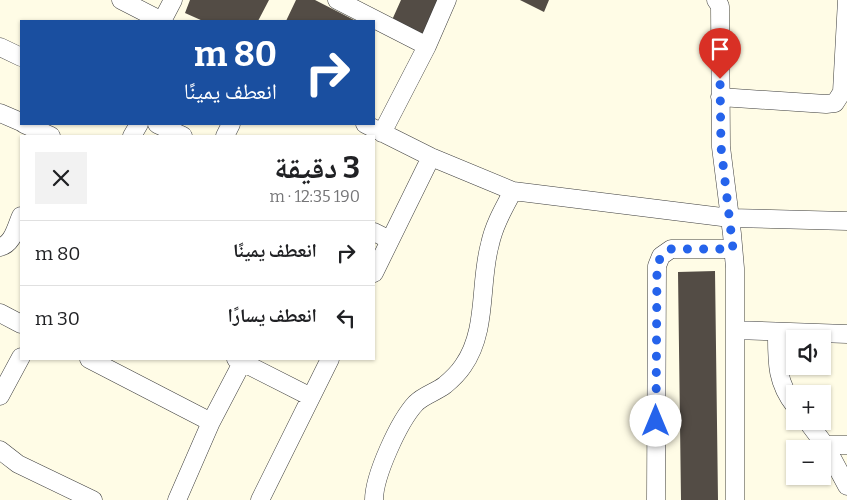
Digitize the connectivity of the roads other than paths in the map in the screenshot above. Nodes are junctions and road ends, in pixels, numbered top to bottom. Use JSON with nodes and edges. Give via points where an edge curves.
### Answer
{"nodes":[{"id":1,"x":120,"y":0,"type":"edge"},
{"id":2,"x":173,"y":0,"type":"edge"},
{"id":3,"x":337,"y":0,"type":"edge"},
{"id":4,"x":447,"y":0,"type":"edge"},
{"id":5,"x":847,"y":0,"type":"edge"},
{"id":6,"x":719,"y":2,"type":"edge"},
{"id":7,"x":153,"y":19,"type":"edge"},
{"id":8,"x":427,"y":46,"type":"junction"},
{"id":9,"x":0,"y":47,"type":"edge"},
{"id":10,"x":20,"y":57,"type":"edge"},
{"id":11,"x":720,"y":97,"type":"junction"},
{"id":12,"x":2,"y":118,"type":"edge"},
{"id":13,"x":20,"y":122,"type":"edge"},
{"id":14,"x":27,"y":125,"type":"edge"},
{"id":15,"x":159,"y":125,"type":"edge"},
{"id":16,"x":364,"y":128,"type":"edge"},
{"id":17,"x":382,"y":133,"type":"junction"},
{"id":18,"x":49,"y":135,"type":"edge"},
{"id":19,"x":181,"y":135,"type":"edge"},
{"id":20,"x":432,"y":157,"type":"junction"},
{"id":21,"x":513,"y":191,"type":"junction"},
{"id":22,"x":20,"y":218,"type":"edge"},
{"id":23,"x":730,"y":218,"type":"junction"},
{"id":24,"x":847,"y":221,"type":"edge"},
{"id":25,"x":375,"y":232,"type":"edge"},
{"id":26,"x":390,"y":240,"type":"junction"},
{"id":27,"x":0,"y":248,"type":"edge"},
{"id":28,"x":733,"y":249,"type":"junction"},
{"id":29,"x":375,"y":271,"type":"edge"},
{"id":30,"x":0,"y":314,"type":"edge"},
{"id":31,"x":20,"y":324,"type":"edge"},
{"id":32,"x":735,"y":330,"type":"junction"},
{"id":33,"x":777,"y":332,"type":"junction"},
{"id":34,"x":847,"y":334,"type":"edge"},
{"id":35,"x":20,"y":359,"type":"edge"},
{"id":36,"x":90,"y":360,"type":"edge"},
{"id":37,"x":241,"y":360,"type":"edge"},
{"id":38,"x":329,"y":360,"type":"edge"},
{"id":39,"x":786,"y":393,"type":"edge"},
{"id":40,"x":0,"y":396,"type":"edge"},
{"id":41,"x":311,"y":396,"type":"junction"},
{"id":42,"x":211,"y":422,"type":"junction"},
{"id":43,"x":813,"y":430,"type":"edge"},
{"id":44,"x":821,"y":440,"type":"edge"},
{"id":45,"x":831,"y":445,"type":"edge"},
{"id":46,"x":847,"y":445,"type":"edge"},
{"id":47,"x":0,"y":450,"type":"edge"},
{"id":48,"x":831,"y":456,"type":"edge"},
{"id":49,"x":847,"y":486,"type":"edge"},
{"id":50,"x":93,"y":500,"type":"edge"},
{"id":51,"x":177,"y":500,"type":"edge"},
{"id":52,"x":260,"y":500,"type":"edge"},
{"id":53,"x":374,"y":500,"type":"edge"},
{"id":54,"x":656,"y":500,"type":"edge"},
{"id":55,"x":735,"y":500,"type":"edge"}],
"edges":[{"from":1,"to":7,"type":"street"},
{"from":2,"to":7,"type":"street"},
{"from":3,"to":8,"type":"street"},
{"from":4,"to":8,"type":"street"},
{"from":5,"to":11,"type":"street","via":[[842,92],[835,103]]},
{"from":6,"to":11,"type":"street"},
{"from":8,"to":17,"type":"street"},
{"from":9,"to":10,"type":"street"},
{"from":11,"to":23,"type":"street","via":[[721,147]]},
{"from":12,"to":13,"type":"street"},
{"from":14,"to":18,"type":"street"},
{"from":15,"to":19,"type":"street"},
{"from":16,"to":17,"type":"street"},
{"from":17,"to":20,"type":"street"},
{"from":20,"to":21,"type":"street"},
{"from":20,"to":26,"type":"street"},
{"from":21,"to":23,"type":"street"},
{"from":21,"to":53,"type":"street","via":[[489,244],[479,322],[471,350],[463,366],[445,385],[417,402],[403,419],[385,459]]},
{"from":22,"to":27,"type":"street","via":[[10,242]]},
{"from":23,"to":24,"type":"street"},
{"from":23,"to":28,"type":"street"},
{"from":25,"to":26,"type":"street"},
{"from":26,"to":29,"type":"street"},
{"from":28,"to":32,"type":"street"},
{"from":28,"to":54,"type":"street","via":[[671,249],[661,256],[657,266]]},
{"from":30,"to":31,"type":"street"},
{"from":32,"to":33,"type":"street"},
{"from":32,"to":55,"type":"street"},
{"from":33,"to":34,"type":"street"},
{"from":33,"to":39,"type":"street","via":[[777,362]]},
{"from":35,"to":40,"type":"street"},
{"from":36,"to":42,"type":"street"},
{"from":37,"to":41,"type":"street"},
{"from":37,"to":42,"type":"street"},
{"from":38,"to":41,"type":"street"},
{"from":41,"to":52,"type":"street"},
{"from":42,"to":51,"type":"street"},
{"from":43,"to":44,"type":"street"},
{"from":45,"to":46,"type":"street"},
{"from":47,"to":50,"type":"street","via":[[18,464]]},
{"from":48,"to":49,"type":"street"}]}
